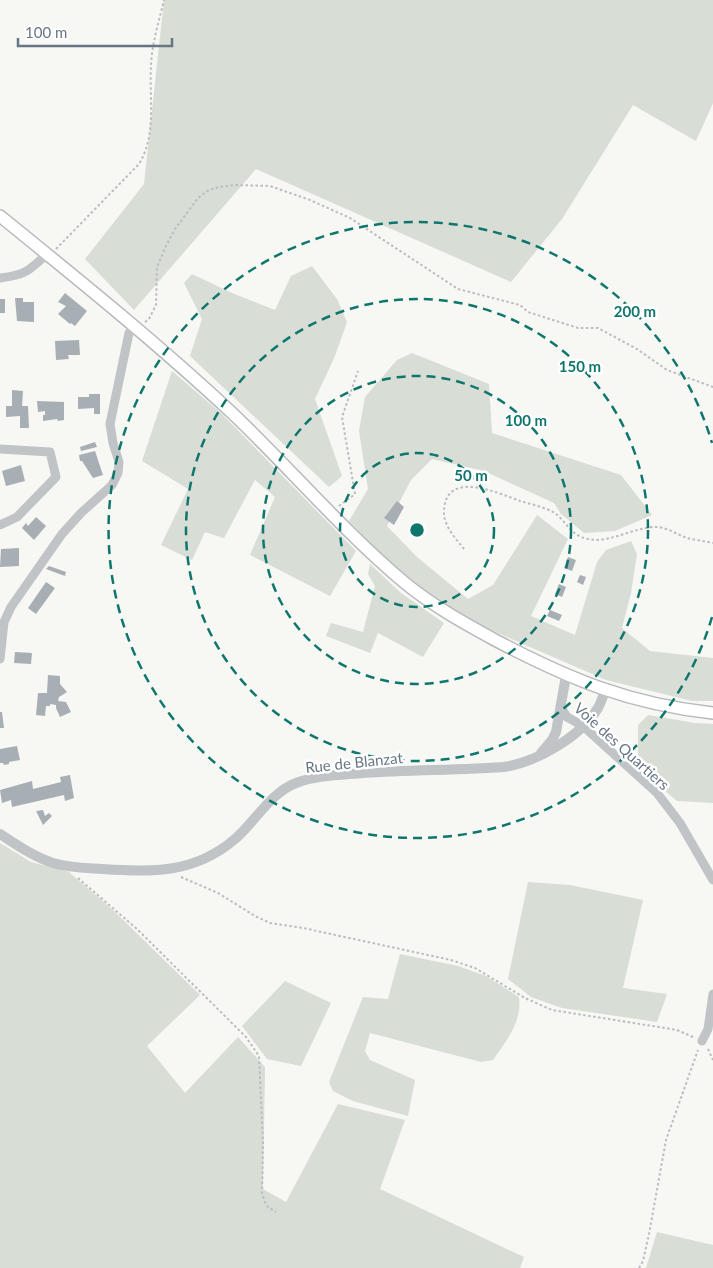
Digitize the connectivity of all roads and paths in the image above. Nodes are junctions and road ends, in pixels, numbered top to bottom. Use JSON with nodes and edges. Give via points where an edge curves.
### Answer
{"nodes":[{"id":1,"x":164,"y":0,"type":"edge"},
{"id":2,"x":0,"y":216,"type":"edge"},
{"id":3,"x":48,"y":255,"type":"junction"},
{"id":4,"x":0,"y":278,"type":"edge"},
{"id":5,"x":136,"y":328,"type":"junction"},
{"id":6,"x":358,"y":372,"type":"dead end"},
{"id":7,"x":713,"y":387,"type":"edge"},
{"id":8,"x":0,"y":449,"type":"edge"},
{"id":9,"x":331,"y":512,"type":"junction"},
{"id":10,"x":0,"y":525,"type":"edge"},
{"id":11,"x":713,"y":543,"type":"edge"},
{"id":12,"x":464,"y":548,"type":"dead end"},
{"id":13,"x":0,"y":659,"type":"edge"},
{"id":14,"x":566,"y":676,"type":"junction"},
{"id":15,"x":605,"y":690,"type":"junction"},
{"id":16,"x":561,"y":707,"type":"junction"},
{"id":17,"x":713,"y":713,"type":"edge"},
{"id":18,"x":584,"y":726,"type":"junction"},
{"id":19,"x":537,"y":757,"type":"junction"},
{"id":20,"x":0,"y":834,"type":"edge"},
{"id":21,"x":74,"y":867,"type":"junction"},
{"id":22,"x":163,"y":870,"type":"junction"},
{"id":23,"x":713,"y":880,"type":"edge"},
{"id":24,"x":713,"y":994,"type":"edge"},
{"id":25,"x":702,"y":1041,"type":"junction"},
{"id":26,"x":713,"y":1060,"type":"edge"},
{"id":27,"x":276,"y":1212,"type":"dead end"},
{"id":28,"x":639,"y":1268,"type":"edge"}],
"edges":[{"from":1,"to":3,"type":"path","via":[[151,64],[151,119],[145,155]]},
{"from":2,"to":3,"type":"main road"},
{"from":3,"to":4,"type":"street","via":[[30,270]]},
{"from":3,"to":5,"type":"main road"},
{"from":5,"to":7,"type":"path","via":[[149,319],[156,305],[158,267],[166,246],[198,198],[219,187],[270,186],[350,218],[458,289],[520,305],[528,312],[578,328],[598,328],[667,370]]},
{"from":5,"to":9,"type":"main road","via":[[186,370]]},
{"from":5,"to":13,"type":"street","via":[[130,333],[110,424],[119,462],[118,473],[112,485],[62,534],[11,606],[4,622]]},
{"from":6,"to":9,"type":"path","via":[[342,417],[355,494]]},
{"from":8,"to":10,"type":"street","via":[[50,452],[56,477],[17,517]]},
{"from":9,"to":14,"type":"main road","via":[[384,564],[431,603],[479,632]]},
{"from":11,"to":12,"type":"path","via":[[659,527],[598,541],[589,540],[578,537],[553,512],[488,490],[463,487],[452,492],[445,502],[444,515],[451,532]]},
{"from":14,"to":15,"type":"main road"},
{"from":14,"to":16,"type":"street"},
{"from":15,"to":17,"type":"main road","via":[[662,706]]},
{"from":15,"to":18,"type":"street","name":"Rue de Blanzat","via":[[598,708]]},
{"from":16,"to":18,"type":"street","name":"Voie des Quartiers","via":[[567,716]]},
{"from":16,"to":19,"type":"street","via":[[556,732]]},
{"from":18,"to":19,"type":"street","name":"Rue de Blanzat","via":[[551,751]]},
{"from":18,"to":23,"type":"street","name":"Voie des Quartiers","via":[[657,793],[680,824]]},
{"from":19,"to":22,"type":"street","name":"Rue de Blanzat","via":[[504,767],[348,774],[303,781],[281,792],[235,838],[217,851],[186,866]]},
{"from":20,"to":21,"type":"street","name":"Rue de Blanzat","via":[[34,856]]},
{"from":21,"to":22,"type":"street","name":"Rue de Blanzat"},
{"from":21,"to":27,"type":"path","via":[[74,874],[138,929],[255,1049],[259,1056],[260,1074],[262,1193],[264,1202]]},
{"from":22,"to":25,"type":"path","via":[[218,893],[270,923],[452,960],[475,968],[552,1010],[671,1029]]},
{"from":24,"to":25,"type":"street","via":[[708,1029]]},
{"from":25,"to":26,"type":"path"},
{"from":25,"to":28,"type":"path","via":[[666,1140],[649,1234]]}]}
